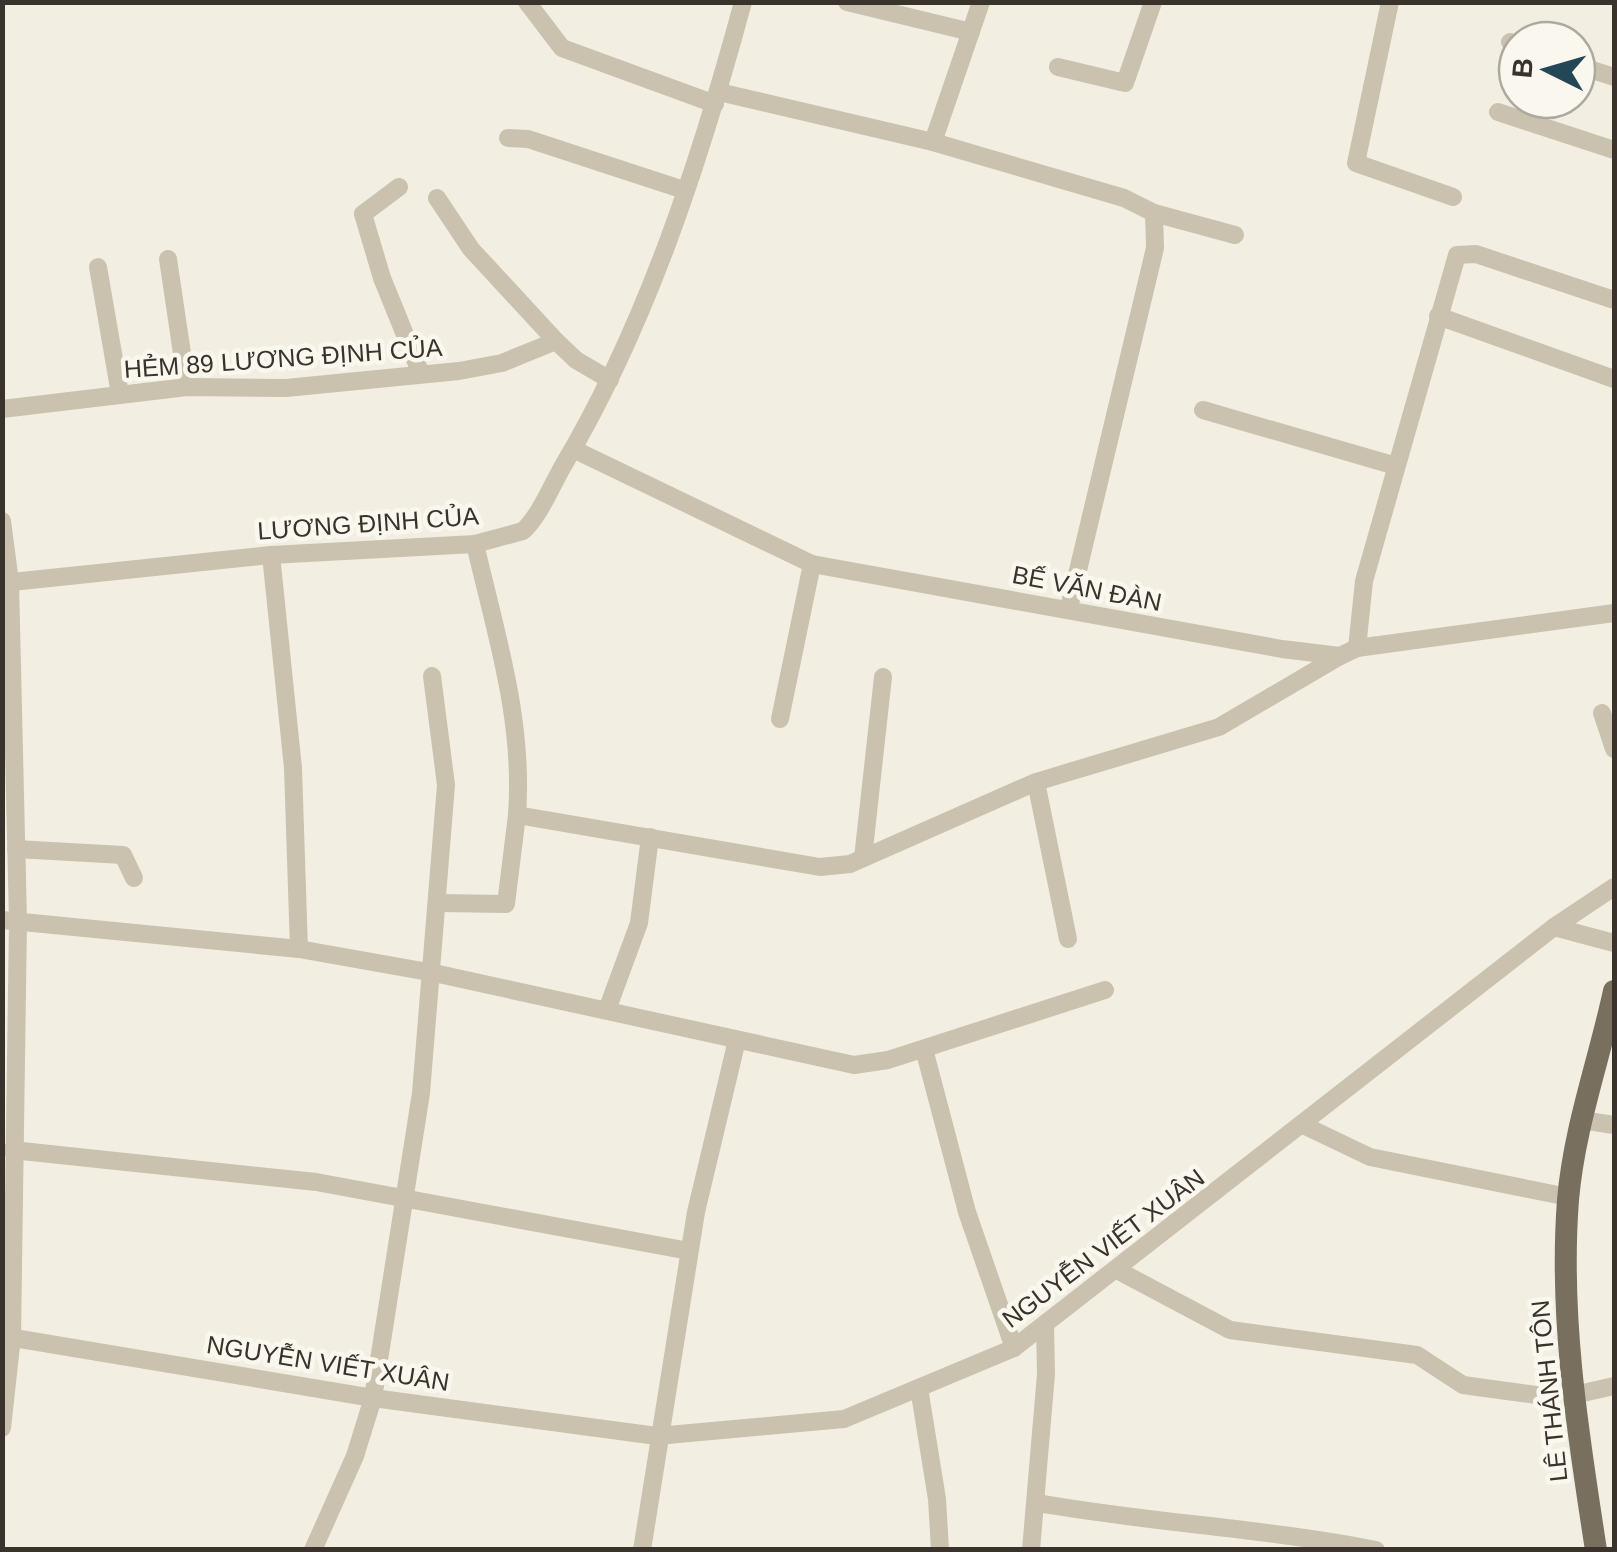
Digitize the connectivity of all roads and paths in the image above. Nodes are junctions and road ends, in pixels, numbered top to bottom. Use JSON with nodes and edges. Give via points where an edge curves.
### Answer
{"nodes":[{"id":1,"x":527,"y":2,"type":"edge"},
{"id":2,"x":743,"y":2,"type":"edge"},
{"id":3,"x":847,"y":2,"type":"edge"},
{"id":4,"x":981,"y":2,"type":"edge"},
{"id":5,"x":1153,"y":2,"type":"edge"},
{"id":6,"x":1390,"y":2,"type":"edge"},
{"id":7,"x":972,"y":32,"type":"junction"},
{"id":8,"x":1058,"y":67,"type":"dead end"},
{"id":9,"x":717,"y":98,"type":"junction"},
{"id":10,"x":1522,"y":120,"type":"edge"},
{"id":11,"x":508,"y":138,"type":"dead end"},
{"id":12,"x":933,"y":142,"type":"junction"},
{"id":13,"x":1614,"y":150,"type":"edge"},
{"id":14,"x":400,"y":187,"type":"dead end"},
{"id":15,"x":684,"y":190,"type":"junction"},
{"id":16,"x":1453,"y":197,"type":"dead end"},
{"id":17,"x":437,"y":198,"type":"dead end"},
{"id":18,"x":1154,"y":213,"type":"junction"},
{"id":19,"x":1234,"y":235,"type":"dead end"},
{"id":20,"x":168,"y":259,"type":"dead end"},
{"id":21,"x":98,"y":267,"type":"dead end"},
{"id":22,"x":1614,"y":300,"type":"edge"},
{"id":23,"x":1438,"y":316,"type":"junction"},
{"id":24,"x":556,"y":341,"type":"junction"},
{"id":25,"x":421,"y":374,"type":"junction"},
{"id":26,"x":1614,"y":378,"type":"edge"},
{"id":27,"x":610,"y":380,"type":"junction"},
{"id":28,"x":187,"y":387,"type":"junction"},
{"id":29,"x":120,"y":394,"type":"junction"},
{"id":30,"x":2,"y":409,"type":"edge"},
{"id":31,"x":1202,"y":410,"type":"dead end"},
{"id":32,"x":574,"y":449,"type":"junction"},
{"id":33,"x":1396,"y":466,"type":"junction"},
{"id":34,"x":2,"y":521,"type":"edge"},
{"id":35,"x":475,"y":544,"type":"junction"},
{"id":36,"x":272,"y":555,"type":"junction"},
{"id":37,"x":812,"y":564,"type":"junction"},
{"id":38,"x":6,"y":582,"type":"edge"},
{"id":39,"x":1069,"y":608,"type":"junction"},
{"id":40,"x":1614,"y":613,"type":"edge"},
{"id":41,"x":1349,"y":652,"type":"junction"},
{"id":42,"x":432,"y":676,"type":"dead end"},
{"id":43,"x":883,"y":677,"type":"dead end"},
{"id":44,"x":1602,"y":713,"type":"dead end"},
{"id":45,"x":780,"y":719,"type":"dead end"},
{"id":46,"x":1614,"y":748,"type":"edge"},
{"id":47,"x":1036,"y":782,"type":"junction"},
{"id":48,"x":517,"y":814,"type":"junction"},
{"id":49,"x":650,"y":837,"type":"junction"},
{"id":50,"x":12,"y":844,"type":"edge"},
{"id":51,"x":864,"y":858,"type":"junction"},
{"id":52,"x":134,"y":878,"type":"dead end"},
{"id":53,"x":1614,"y":886,"type":"edge"},
{"id":54,"x":439,"y":903,"type":"junction"},
{"id":55,"x":10,"y":921,"type":"edge"},
{"id":56,"x":1554,"y":927,"type":"junction"},
{"id":57,"x":1068,"y":939,"type":"dead end"},
{"id":58,"x":1614,"y":943,"type":"edge"},
{"id":59,"x":298,"y":949,"type":"junction"},
{"id":60,"x":434,"y":972,"type":"junction"},
{"id":61,"x":1105,"y":990,"type":"dead end"},
{"id":62,"x":1614,"y":991,"type":"edge"},
{"id":63,"x":607,"y":1010,"type":"junction"},
{"id":64,"x":738,"y":1040,"type":"junction"},
{"id":65,"x":924,"y":1048,"type":"junction"},
{"id":66,"x":1581,"y":1120,"type":"junction"},
{"id":67,"x":1303,"y":1124,"type":"junction"},
{"id":68,"x":1614,"y":1125,"type":"edge"},
{"id":69,"x":12,"y":1150,"type":"junction"},
{"id":70,"x":406,"y":1196,"type":"junction"},
{"id":71,"x":1568,"y":1198,"type":"junction"},
{"id":72,"x":689,"y":1251,"type":"junction"},
{"id":73,"x":1116,"y":1270,"type":"junction"},
{"id":74,"x":1045,"y":1324,"type":"junction"},
{"id":75,"x":7,"y":1337,"type":"edge"},
{"id":76,"x":1014,"y":1348,"type":"junction"},
{"id":77,"x":1614,"y":1386,"type":"edge"},
{"id":78,"x":919,"y":1388,"type":"junction"},
{"id":79,"x":1544,"y":1396,"type":"dead end"},
{"id":80,"x":1574,"y":1396,"type":"junction"},
{"id":81,"x":374,"y":1398,"type":"junction"},
{"id":82,"x":2,"y":1428,"type":"edge"},
{"id":83,"x":657,"y":1436,"type":"junction"},
{"id":84,"x":1038,"y":1502,"type":"junction"},
{"id":85,"x":314,"y":1550,"type":"edge"},
{"id":86,"x":642,"y":1550,"type":"edge"},
{"id":87,"x":940,"y":1550,"type":"edge"},
{"id":88,"x":1031,"y":1550,"type":"edge"},
{"id":89,"x":1376,"y":1550,"type":"edge"},
{"id":90,"x":1596,"y":1550,"type":"edge"}],
"edges":[{"from":1,"to":9,"type":"street","via":[[562,48]]},
{"from":2,"to":9,"type":"street","name":"LƯƠNG ĐỊNH CỦA"},
{"from":3,"to":7,"type":"street"},
{"from":4,"to":7,"type":"street"},
{"from":5,"to":8,"type":"street","via":[[1125,84]]},
{"from":6,"to":16,"type":"street","via":[[1356,162]]},
{"from":7,"to":12,"type":"street"},
{"from":9,"to":12,"type":"street"},
{"from":9,"to":15,"type":"street","name":"LƯƠNG ĐỊNH CỦA"},
{"from":10,"to":13,"type":"street"},
{"from":11,"to":15,"type":"street","via":[[528,138]]},
{"from":12,"to":18,"type":"street","via":[[1124,198]]},
{"from":14,"to":25,"type":"street","via":[[363,214]]},
{"from":15,"to":27,"type":"street","name":"LƯƠNG ĐỊNH CỦA"},
{"from":17,"to":24,"type":"street","via":[[470,249]]},
{"from":18,"to":19,"type":"street"},
{"from":18,"to":39,"type":"street","via":[[1152,265]]},
{"from":20,"to":28,"type":"street"},
{"from":21,"to":29,"type":"street"},
{"from":22,"to":23,"type":"street","via":[[1465,252],[1452,262]]},
{"from":23,"to":26,"type":"street"},
{"from":23,"to":33,"type":"street"},
{"from":24,"to":25,"type":"street","name":"HẺM 89 LƯƠNG ĐỊNH CỦA","via":[[502,363]]},
{"from":24,"to":27,"type":"street"},
{"from":25,"to":28,"type":"street","name":"HẺM 89 LƯƠNG ĐỊNH CỦA","via":[[286,388]]},
{"from":27,"to":32,"type":"street","name":"LƯƠNG ĐỊNH CỦA"},
{"from":28,"to":29,"type":"street","name":"HẺM 89 LƯƠNG ĐỊNH CỦA"},
{"from":29,"to":30,"type":"street","name":"HẺM 89 LƯƠNG ĐỊNH CỦA"},
{"from":31,"to":33,"type":"street"},
{"from":32,"to":35,"type":"street","name":"LƯƠNG ĐỊNH CỦA","via":[[528,526]]},
{"from":32,"to":37,"type":"street","name":"BẾ VĂN ĐÀN"},
{"from":33,"to":41,"type":"street"},
{"from":34,"to":38,"type":"street"},
{"from":35,"to":36,"type":"street","name":"LƯƠNG ĐỊNH CỦA"},
{"from":35,"to":48,"type":"street","via":[[513,698]]},
{"from":36,"to":38,"type":"street","name":"LƯƠNG ĐỊNH CỦA"},
{"from":36,"to":59,"type":"street","via":[[293,768]]},
{"from":37,"to":39,"type":"street","name":"BẾ VĂN ĐÀN"},
{"from":37,"to":45,"type":"street"},
{"from":38,"to":50,"type":"street"},
{"from":39,"to":41,"type":"street","name":"BẾ VĂN ĐÀN","via":[[1198,635]]},
{"from":40,"to":41,"type":"street","name":"BẾ VĂN ĐÀN"},
{"from":41,"to":47,"type":"street","via":[[1220,727]]},
{"from":42,"to":54,"type":"street","via":[[446,785]]},
{"from":43,"to":51,"type":"street"},
{"from":44,"to":46,"type":"street"},
{"from":47,"to":51,"type":"street"},
{"from":47,"to":57,"type":"street"},
{"from":48,"to":49,"type":"street"},
{"from":48,"to":54,"type":"street","via":[[506,904]]},
{"from":49,"to":51,"type":"street","via":[[820,867]]},
{"from":49,"to":63,"type":"street","via":[[638,923]]},
{"from":50,"to":52,"type":"street","via":[[122,855]]},
{"from":50,"to":55,"type":"street"},
{"from":53,"to":56,"type":"street","name":"NGUYỄN VIẾT XUÂN"},
{"from":54,"to":60,"type":"street"},
{"from":55,"to":59,"type":"street"},
{"from":55,"to":69,"type":"street"},
{"from":56,"to":58,"type":"street"},
{"from":56,"to":67,"type":"street","name":"NGUYỄN VIẾT XUÂN"},
{"from":59,"to":60,"type":"street"},
{"from":60,"to":63,"type":"street"},
{"from":60,"to":70,"type":"street"},
{"from":61,"to":65,"type":"street"},
{"from":62,"to":66,"type":"main road","name":"LÊ THÁNH TÔN"},
{"from":63,"to":64,"type":"street"},
{"from":64,"to":65,"type":"street","via":[[854,1065]]},
{"from":64,"to":72,"type":"street"},
{"from":65,"to":76,"type":"street","via":[[967,1212]]},
{"from":66,"to":68,"type":"street"},
{"from":66,"to":71,"type":"main road","name":"LÊ THÁNH TÔN"},
{"from":67,"to":71,"type":"street","via":[[1370,1157]]},
{"from":67,"to":73,"type":"street","name":"NGUYỄN VIẾT XUÂN"},
{"from":69,"to":70,"type":"street"},
{"from":69,"to":75,"type":"street"},
{"from":70,"to":72,"type":"street"},
{"from":70,"to":81,"type":"street"},
{"from":71,"to":80,"type":"main road","name":"LÊ THÁNH TÔN","via":[[1564,1314]]},
{"from":72,"to":83,"type":"street"},
{"from":73,"to":74,"type":"street","name":"NGUYỄN VIẾT XUÂN"},
{"from":73,"to":79,"type":"street","via":[[1230,1330],[1417,1355],[1463,1385]]},
{"from":74,"to":76,"type":"street","name":"NGUYỄN VIẾT XUÂN"},
{"from":74,"to":84,"type":"street"},
{"from":75,"to":81,"type":"street","name":"NGUYỄN VIẾT XUÂN"},
{"from":75,"to":82,"type":"street"},
{"from":76,"to":78,"type":"street","name":"NGUYỄN VIẾT XUÂN"},
{"from":77,"to":80,"type":"street"},
{"from":78,"to":83,"type":"street","name":"NGUYỄN VIẾT XUÂN","via":[[844,1419]]},
{"from":78,"to":87,"type":"street"},
{"from":80,"to":90,"type":"main road","name":"LÊ THÁNH TÔN"},
{"from":81,"to":83,"type":"street","name":"NGUYỄN VIẾT XUÂN"},
{"from":81,"to":85,"type":"street"},
{"from":83,"to":86,"type":"street"},
{"from":84,"to":88,"type":"street"},
{"from":84,"to":89,"type":"street"}]}
